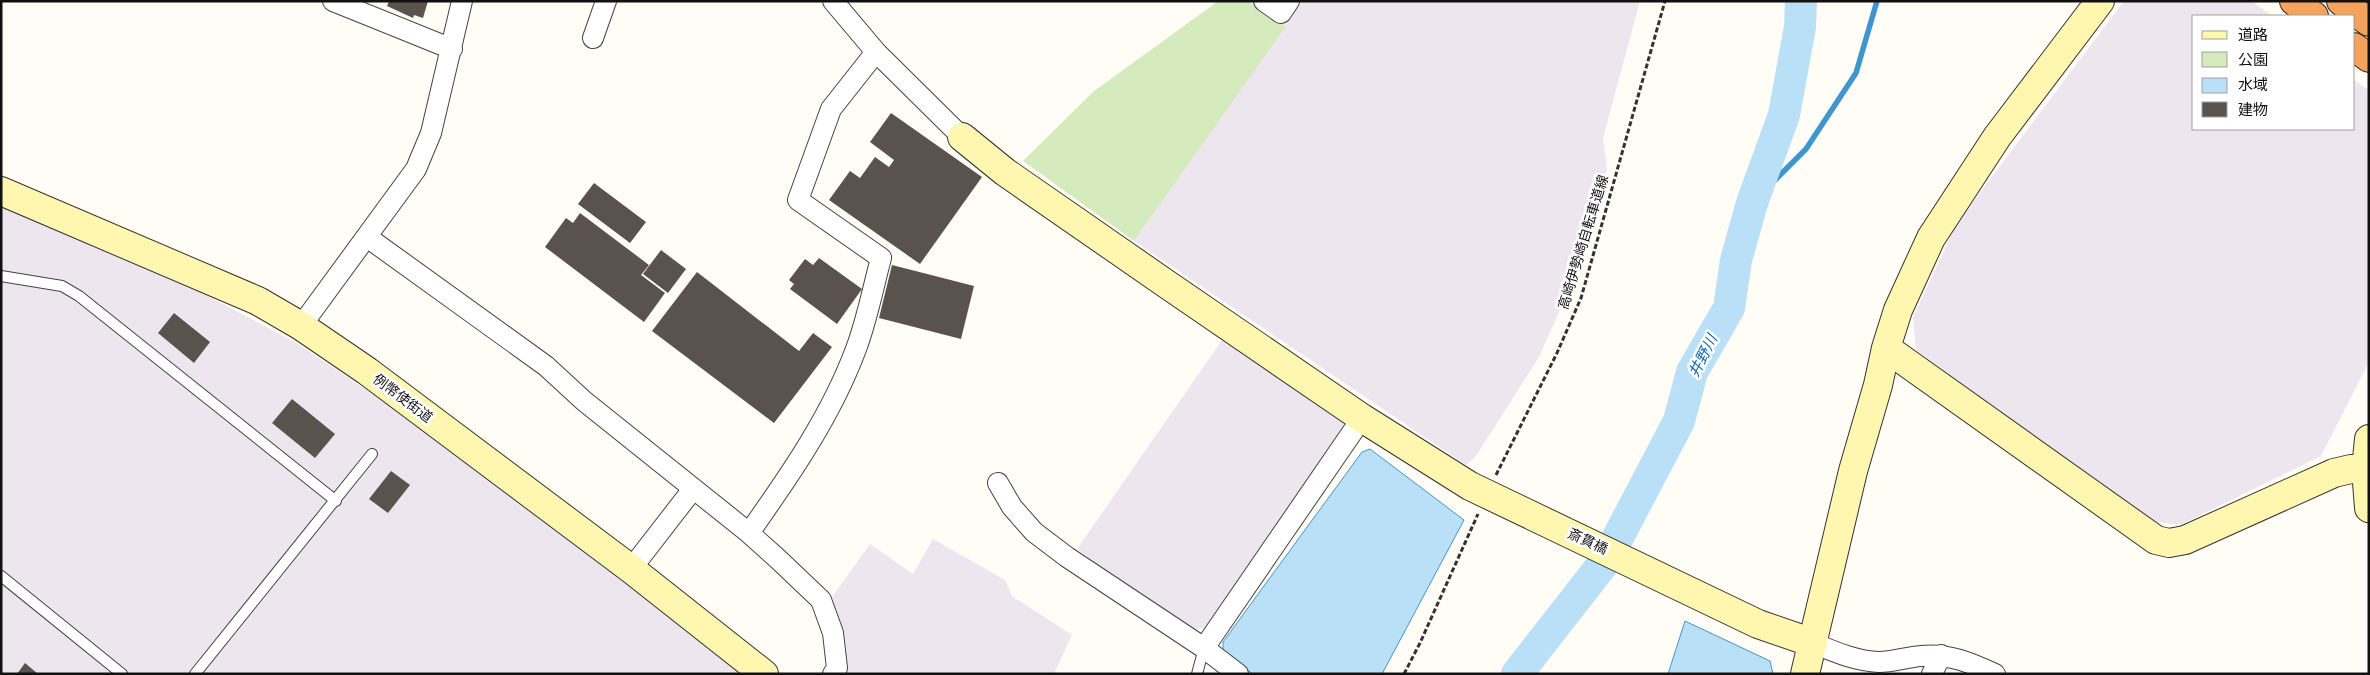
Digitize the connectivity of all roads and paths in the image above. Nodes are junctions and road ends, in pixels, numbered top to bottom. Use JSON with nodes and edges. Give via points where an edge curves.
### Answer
{"nodes":[{"id":1,"x":333,"y":1,"type":"edge"},
{"id":2,"x":462,"y":1,"type":"edge"},
{"id":3,"x":606,"y":1,"type":"edge"},
{"id":4,"x":833,"y":1,"type":"edge"},
{"id":5,"x":1264,"y":1,"type":"edge"},
{"id":6,"x":1289,"y":1,"type":"edge"},
{"id":7,"x":1665,"y":1,"type":"edge"},
{"id":8,"x":2100,"y":1,"type":"edge"},
{"id":9,"x":2294,"y":1,"type":"edge"},
{"id":10,"x":2341,"y":1,"type":"edge"},
{"id":11,"x":2313,"y":15,"type":"edge"},
{"id":12,"x":2369,"y":22,"type":"edge"},
{"id":13,"x":593,"y":38,"type":"dead end"},
{"id":14,"x":2355,"y":48,"type":"edge"},
{"id":15,"x":452,"y":49,"type":"junction"},
{"id":16,"x":876,"y":52,"type":"junction"},
{"id":17,"x":2369,"y":58,"type":"edge"},
{"id":18,"x":962,"y":137,"type":"joint"},
{"id":19,"x":1,"y":191,"type":"edge"},
{"id":20,"x":367,"y":237,"type":"junction"},
{"id":21,"x":1,"y":276,"type":"edge"},
{"id":22,"x":301,"y":326,"type":"junction"},
{"id":23,"x":1886,"y":348,"type":"junction"},
{"id":24,"x":1362,"y":418,"type":"junction"},
{"id":25,"x":2369,"y":439,"type":"edge"},
{"id":26,"x":372,"y":454,"type":"dead end"},
{"id":27,"x":2366,"y":469,"type":"junction"},
{"id":28,"x":1494,"y":479,"type":"dead end"},
{"id":29,"x":998,"y":483,"type":"dead end"},
{"id":30,"x":693,"y":489,"type":"junction"},
{"id":31,"x":336,"y":500,"type":"junction"},
{"id":32,"x":1494,"y":504,"type":"junction"},
{"id":33,"x":2369,"y":508,"type":"edge"},
{"id":34,"x":749,"y":533,"type":"junction"},
{"id":35,"x":631,"y":569,"type":"junction"},
{"id":36,"x":1,"y":576,"type":"edge"},
{"id":37,"x":1813,"y":643,"type":"junction"},
{"id":38,"x":1204,"y":648,"type":"junction"},
{"id":39,"x":1941,"y":655,"type":"junction"},
{"id":40,"x":122,"y":674,"type":"edge"},
{"id":41,"x":195,"y":674,"type":"edge"},
{"id":42,"x":764,"y":674,"type":"edge"},
{"id":43,"x":833,"y":674,"type":"edge"},
{"id":44,"x":1197,"y":674,"type":"edge"},
{"id":45,"x":1238,"y":674,"type":"edge"},
{"id":46,"x":1404,"y":674,"type":"edge"},
{"id":47,"x":1805,"y":674,"type":"edge"},
{"id":48,"x":1932,"y":674,"type":"edge"},
{"id":49,"x":1995,"y":674,"type":"edge"}],
"edges":[{"from":1,"to":15,"type":"street"},
{"from":2,"to":15,"type":"street"},
{"from":3,"to":13,"type":"street"},
{"from":4,"to":16,"type":"street"},
{"from":5,"to":6,"type":"street","via":[[1281,12]]},
{"from":7,"to":28,"type":"path","name":"高崎伊勢崎自転車道線","via":[[1581,298]]},
{"from":8,"to":23,"type":"street","via":[[1997,137],[1931,238],[1898,310]]},
{"from":9,"to":11,"type":"highway"},
{"from":10,"to":12,"type":"highway"},
{"from":14,"to":17,"type":"highway"},
{"from":15,"to":20,"type":"street","via":[[431,133],[416,169]]},
{"from":16,"to":18,"type":"street"},
{"from":16,"to":34,"type":"street","via":[[831,109],[798,200],[881,258],[856,349],[826,414],[797,465]]},
{"from":18,"to":24,"type":"street","name":"斎貫橋","via":[[1005,172]]},
{"from":19,"to":22,"type":"street","name":"例幣使街道","via":[[258,302]]},
{"from":20,"to":22,"type":"street"},
{"from":20,"to":30,"type":"street","via":[[546,366]]},
{"from":21,"to":31,"type":"lane","via":[[62,286],[79,296]]},
{"from":22,"to":35,"type":"street","name":"例幣使街道","via":[[367,371]]},
{"from":23,"to":27,"type":"street","via":[[2156,540],[2169,543],[2185,540],[2334,473]]},
{"from":23,"to":37,"type":"street"},
{"from":24,"to":32,"type":"street","name":"斎貫橋"},
{"from":24,"to":38,"type":"street"},
{"from":25,"to":27,"type":"street"},
{"from":26,"to":31,"type":"lane"},
{"from":27,"to":33,"type":"street"},
{"from":29,"to":38,"type":"street","via":[[1012,507],[1034,532],[1067,558]]},
{"from":30,"to":34,"type":"street"},
{"from":30,"to":35,"type":"street"},
{"from":31,"to":41,"type":"lane"},
{"from":32,"to":37,"type":"street","name":"斎貫橋","via":[[1670,580],[1758,624]]},
{"from":32,"to":46,"type":"path"},
{"from":34,"to":43,"type":"street","via":[[821,600],[833,633],[837,668]]},
{"from":35,"to":42,"type":"street","name":"例幣使街道"},
{"from":36,"to":40,"type":"lane"},
{"from":37,"to":39,"type":"street","via":[[1851,658],[1880,662]]},
{"from":37,"to":47,"type":"street"},
{"from":38,"to":44,"type":"lane"},
{"from":38,"to":45,"type":"street"},
{"from":39,"to":48,"type":"street"},
{"from":39,"to":49,"type":"street","via":[[1963,660]]}]}
